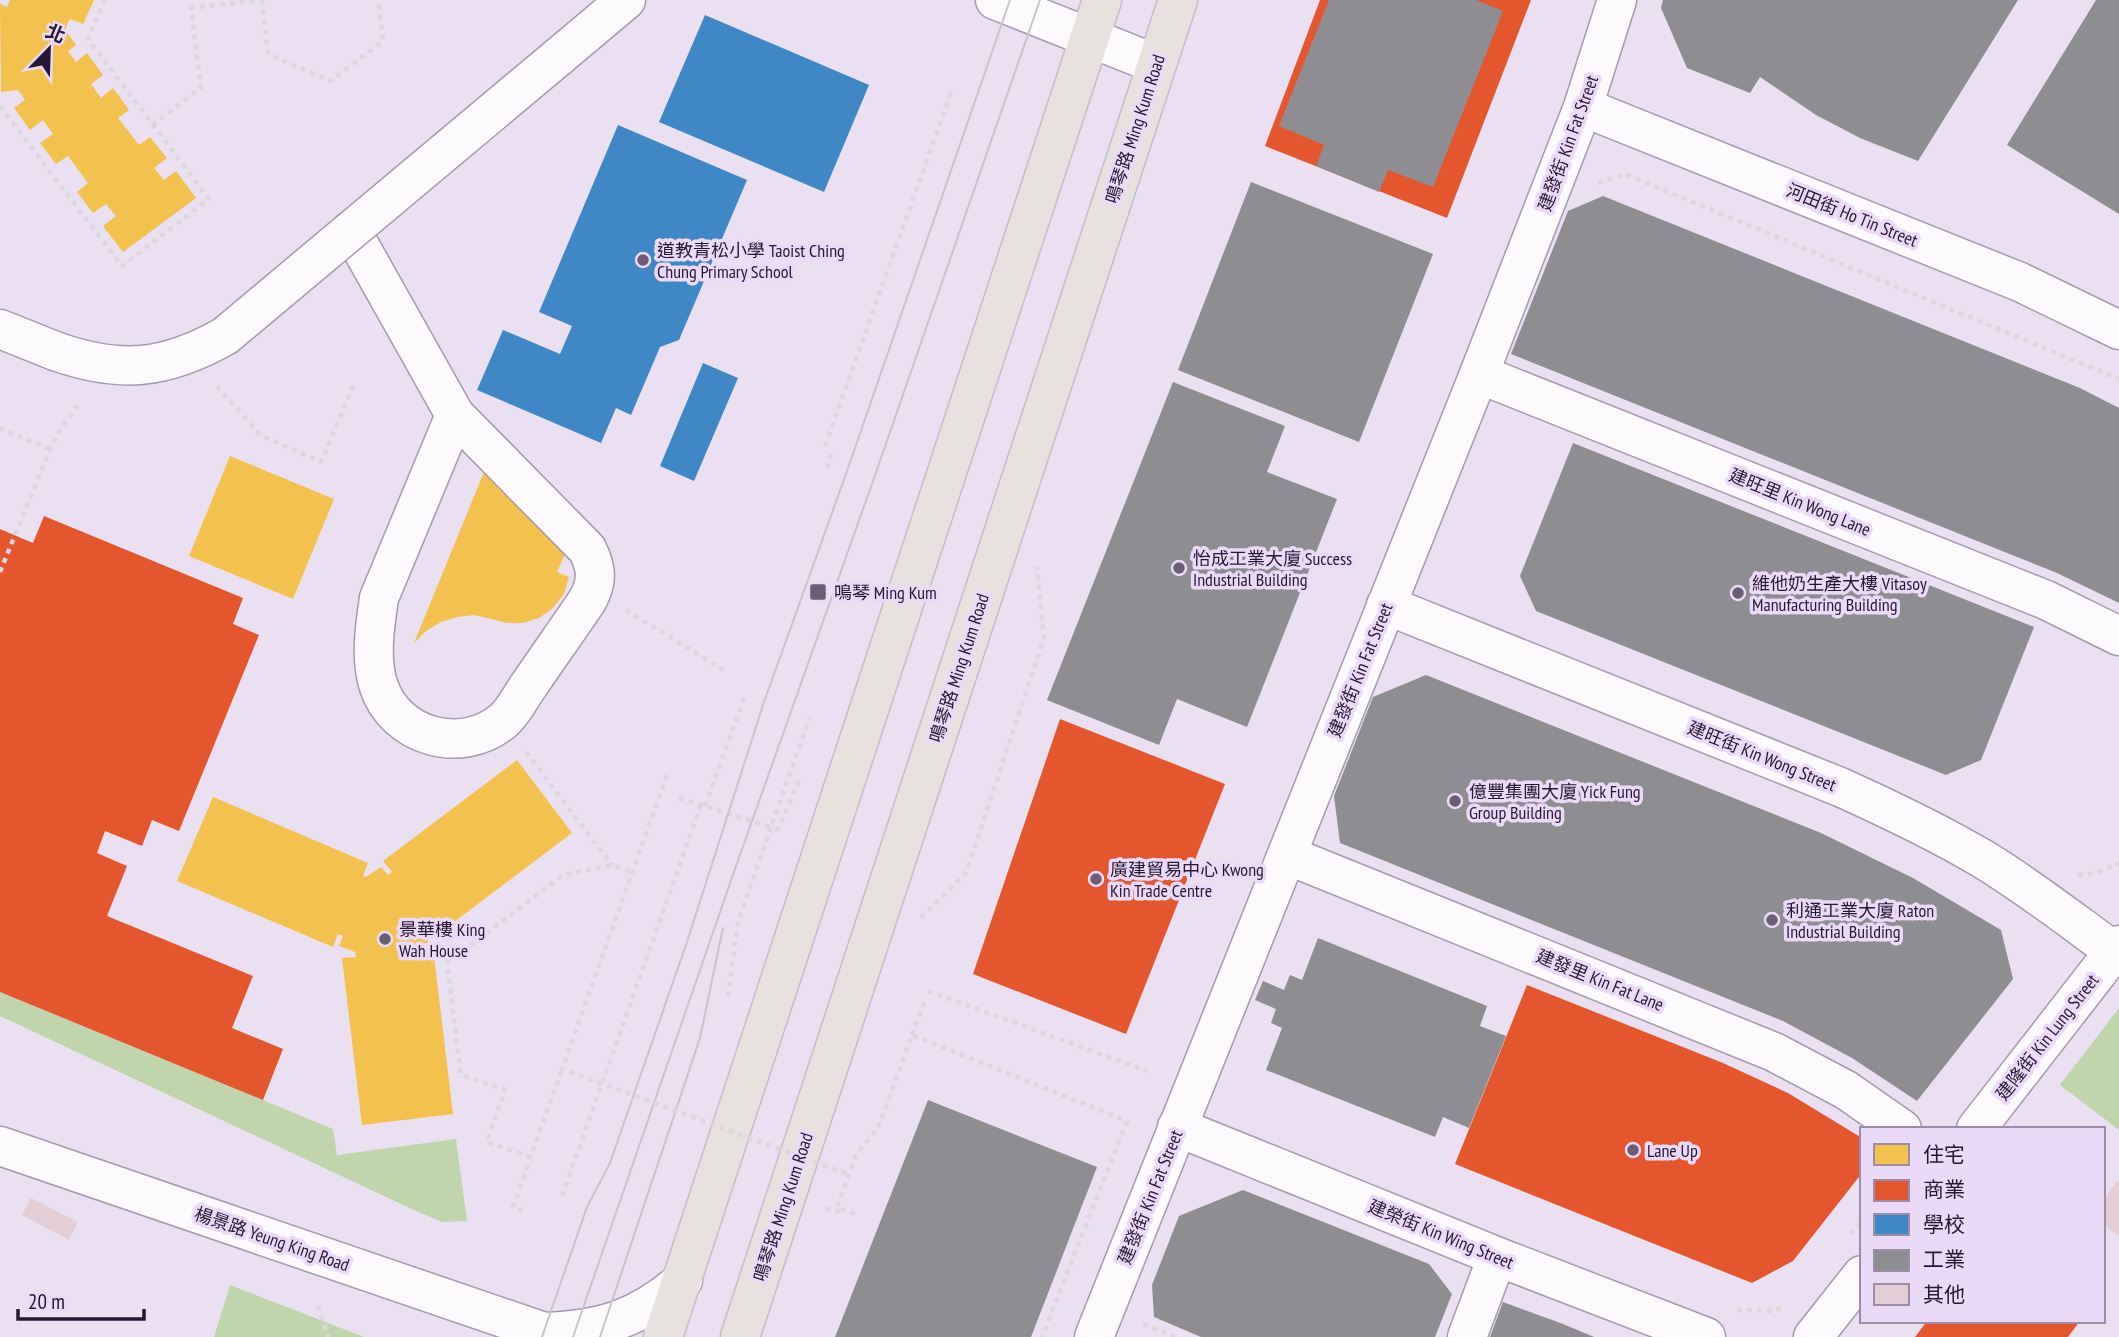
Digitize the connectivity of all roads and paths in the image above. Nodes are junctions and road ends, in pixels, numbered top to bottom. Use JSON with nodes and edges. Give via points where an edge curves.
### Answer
{"nodes":[{"id":1,"x":104,"y":0,"type":"edge"},
{"id":2,"x":190,"y":0,"type":"edge"},
{"id":3,"x":262,"y":0,"type":"edge"},
{"id":4,"x":378,"y":0,"type":"edge"},
{"id":5,"x":626,"y":0,"type":"edge"},
{"id":6,"x":995,"y":0,"type":"edge"},
{"id":7,"x":1102,"y":0,"type":"edge"},
{"id":8,"x":1178,"y":0,"type":"edge"},
{"id":9,"x":1617,"y":0,"type":"edge"},
{"id":10,"x":190,"y":8,"type":"junction"},
{"id":11,"x":1089,"y":37,"type":"junction"},
{"id":12,"x":1156,"y":64,"type":"junction"},
{"id":13,"x":952,"y":90,"type":"dead end"},
{"id":14,"x":0,"y":106,"type":"edge"},
{"id":15,"x":1583,"y":107,"type":"junction"},
{"id":16,"x":152,"y":124,"type":"junction"},
{"id":17,"x":1589,"y":186,"type":"dead end"},
{"id":18,"x":351,"y":230,"type":"junction"},
{"id":19,"x":0,"y":329,"type":"edge"},
{"id":20,"x":2119,"y":330,"type":"edge"},
{"id":21,"x":1479,"y":374,"type":"junction"},
{"id":22,"x":2119,"y":379,"type":"edge"},
{"id":23,"x":354,"y":384,"type":"dead end"},
{"id":24,"x":216,"y":386,"type":"dead end"},
{"id":25,"x":89,"y":393,"type":"dead end"},
{"id":26,"x":455,"y":415,"type":"junction"},
{"id":27,"x":0,"y":431,"type":"edge"},
{"id":28,"x":825,"y":446,"type":"dead end"},
{"id":29,"x":50,"y":449,"type":"junction"},
{"id":30,"x":833,"y":449,"type":"dead end"},
{"id":31,"x":827,"y":468,"type":"dead end"},
{"id":32,"x":0,"y":572,"type":"edge"},
{"id":33,"x":617,"y":603,"type":"dead end"},
{"id":34,"x":1386,"y":605,"type":"junction"},
{"id":35,"x":2119,"y":636,"type":"edge"},
{"id":36,"x":725,"y":671,"type":"dead end"},
{"id":37,"x":745,"y":696,"type":"dead end"},
{"id":38,"x":810,"y":717,"type":"dead end"},
{"id":39,"x":520,"y":743,"type":"dead end"},
{"id":40,"x":805,"y":767,"type":"dead end"},
{"id":41,"x":667,"y":775,"type":"dead end"},
{"id":42,"x":679,"y":798,"type":"dead end"},
{"id":43,"x":703,"y":806,"type":"junction"},
{"id":44,"x":771,"y":827,"type":"junction"},
{"id":45,"x":1287,"y":855,"type":"junction"},
{"id":46,"x":2119,"y":863,"type":"edge"},
{"id":47,"x":612,"y":865,"type":"junction"},
{"id":48,"x":632,"y":872,"type":"junction"},
{"id":49,"x":2073,"y":875,"type":"dead end"},
{"id":50,"x":2116,"y":948,"type":"edge"},
{"id":51,"x":928,"y":991,"type":"dead end"},
{"id":52,"x":727,"y":996,"type":"dead end"},
{"id":53,"x":925,"y":1000,"type":"dead end"},
{"id":54,"x":912,"y":1035,"type":"junction"},
{"id":55,"x":562,"y":1069,"type":"junction"},
{"id":56,"x":1147,"y":1071,"type":"dead end"},
{"id":57,"x":1177,"y":1127,"type":"junction"},
{"id":58,"x":1899,"y":1127,"type":"edge"},
{"id":59,"x":1978,"y":1127,"type":"edge"},
{"id":60,"x":0,"y":1146,"type":"edge"},
{"id":61,"x":531,"y":1157,"type":"junction"},
{"id":62,"x":850,"y":1174,"type":"junction"},
{"id":63,"x":562,"y":1196,"type":"dead end"},
{"id":64,"x":817,"y":1208,"type":"dead end"},
{"id":65,"x":523,"y":1210,"type":"dead end"},
{"id":66,"x":1860,"y":1230,"type":"edge"},
{"id":67,"x":1497,"y":1257,"type":"junction"},
{"id":68,"x":1853,"y":1258,"type":"edge"},
{"id":69,"x":682,"y":1280,"type":"junction"},
{"id":70,"x":1726,"y":1305,"type":"dead end"},
{"id":71,"x":1785,"y":1305,"type":"dead end"},
{"id":72,"x":318,"y":1306,"type":"dead end"},
{"id":73,"x":1113,"y":1329,"type":"edge"},
{"id":74,"x":547,"y":1334,"type":"edge"},
{"id":75,"x":328,"y":1337,"type":"edge"},
{"id":76,"x":663,"y":1337,"type":"edge"},
{"id":77,"x":740,"y":1337,"type":"edge"},
{"id":78,"x":1042,"y":1337,"type":"edge"},
{"id":79,"x":1175,"y":1337,"type":"edge"},
{"id":80,"x":1467,"y":1337,"type":"edge"},
{"id":81,"x":1706,"y":1337,"type":"edge"},
{"id":82,"x":1813,"y":1337,"type":"edge"}],
"edges":[{"from":1,"to":16,"type":"path","via":[[88,39]]},
{"from":2,"to":10,"type":"path"},
{"from":3,"to":4,"type":"path","via":[[268,54],[330,81],[383,41]]},
{"from":3,"to":10,"type":"path"},
{"from":5,"to":18,"type":"street","bridge":true},
{"from":6,"to":11,"type":"street"},
{"from":7,"to":11,"type":"main road"},
{"from":8,"to":12,"type":"main road","name":"鳴琴路 Ming Kum Road"},
{"from":9,"to":15,"type":"street","name":"建發街 Kin Fat Street"},
{"from":10,"to":16,"type":"path","via":[[201,88]]},
{"from":11,"to":12,"type":"street"},
{"from":11,"to":69,"type":"main road"},
{"from":12,"to":77,"type":"main road","name":"鳴琴路 Ming Kum Road"},
{"from":13,"to":28,"type":"path"},
{"from":14,"to":16,"type":"path","via":[[121,266],[209,200]]},
{"from":15,"to":20,"type":"street","name":"河田街 Ho Tin Street","via":[[2020,282]]},
{"from":15,"to":21,"type":"street","name":"建發街 Kin Fat Street"},
{"from":17,"to":22,"type":"path","via":[[1625,174]]},
{"from":18,"to":19,"type":"street","bridge":true,"via":[[225,336],[171,360],[142,366],[83,361]]},
{"from":18,"to":26,"type":"street"},
{"from":21,"to":34,"type":"street","name":"建發街 Kin Fat Street"},
{"from":21,"to":35,"type":"street","name":"建旺里 Kin Wong Lane","via":[[2046,600]]},
{"from":23,"to":24,"type":"path","via":[[321,462],[260,435]]},
{"from":25,"to":29,"type":"path"},
{"from":26,"to":26,"type":"street","via":[[587,549],[596,575],[587,601],[505,719],[483,733],[457,740],[431,737],[407,726],[389,707],[378,683],[374,655],[379,598]]},
{"from":27,"to":29,"type":"path"},
{"from":29,"to":32,"type":"path"},
{"from":30,"to":31,"type":"path"},
{"from":33,"to":36,"type":"path"},
{"from":34,"to":45,"type":"street","name":"建發街 Kin Fat Street"},
{"from":34,"to":50,"type":"street","name":"建旺街 Kin Wong Street","via":[[1889,809],[1984,860]]},
{"from":37,"to":43,"type":"path"},
{"from":38,"to":44,"type":"path"},
{"from":39,"to":47,"type":"path"},
{"from":40,"to":44,"type":"path","via":[[778,829]]},
{"from":41,"to":48,"type":"path","bridge":true},
{"from":42,"to":43,"type":"path"},
{"from":43,"to":44,"type":"path"},
{"from":43,"to":63,"type":"path"},
{"from":44,"to":52,"type":"path","via":[[738,922]]},
{"from":45,"to":57,"type":"street","name":"建發街 Kin Fat Street"},
{"from":45,"to":58,"type":"street","name":"建發里 Kin Fat Lane","via":[[1764,1047],[1846,1090]]},
{"from":46,"to":49,"type":"path","via":[[2096,873]]},
{"from":47,"to":48,"type":"path"},
{"from":47,"to":61,"type":"path","via":[[563,875],[447,963],[461,1075],[505,1090],[487,1142]]},
{"from":48,"to":55,"type":"path","bridge":true},
{"from":50,"to":59,"type":"street","name":"建隆街 Kin Lung Street"},
{"from":51,"to":56,"type":"path"},
{"from":53,"to":54,"type":"path"},
{"from":54,"to":62,"type":"path","via":[[878,1128],[856,1156]]},
{"from":54,"to":78,"type":"path","via":[[1127,1121]]},
{"from":55,"to":61,"type":"path"},
{"from":55,"to":62,"type":"path","bridge":true},
{"from":57,"to":67,"type":"street","name":"建榮街 Kin Wing Street"},
{"from":57,"to":73,"type":"street","name":"建發街 Kin Fat Street"},
{"from":60,"to":74,"type":"street","name":"楊景路 Yeung King Road"},
{"from":61,"to":65,"type":"path","via":[[513,1207]]},
{"from":62,"to":64,"type":"path","via":[[837,1207],[855,1214]]},
{"from":66,"to":68,"type":"path"},
{"from":67,"to":80,"type":"street"},
{"from":67,"to":81,"type":"street","name":"建榮街 Kin Wing Street"},
{"from":68,"to":82,"type":"street"},
{"from":69,"to":74,"type":"street","name":"楊景路 Yeung King Road","via":[[626,1318]]},
{"from":69,"to":76,"type":"main road"},
{"from":70,"to":71,"type":"path","via":[[1776,1311]]},
{"from":72,"to":75,"type":"path"},
{"from":73,"to":79,"type":"path","via":[[1142,1324]]}]}
